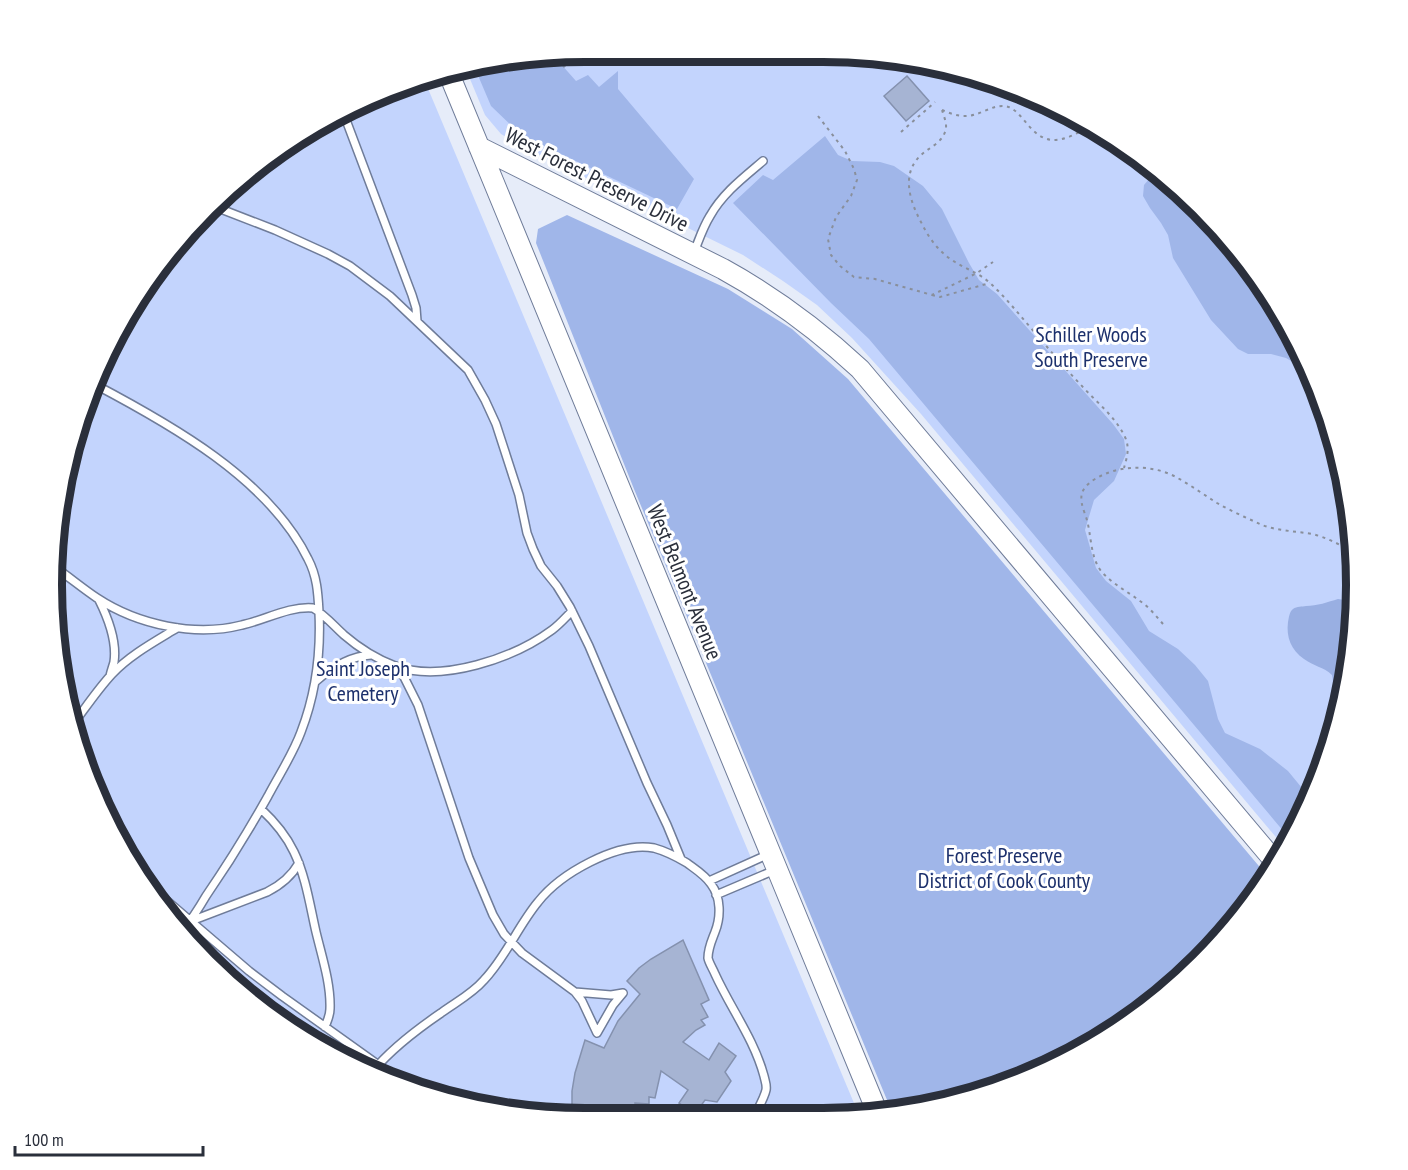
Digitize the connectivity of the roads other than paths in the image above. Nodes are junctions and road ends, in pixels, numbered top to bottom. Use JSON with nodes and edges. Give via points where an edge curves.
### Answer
{"nodes":[{"id":1,"x":451,"y":79,"type":"edge"},
{"id":2,"x":346,"y":119,"type":"edge"},
{"id":3,"x":479,"y":147,"type":"junction"},
{"id":4,"x":763,"y":160,"type":"dead end"},
{"id":5,"x":221,"y":209,"type":"edge"},
{"id":6,"x":693,"y":254,"type":"junction"},
{"id":7,"x":417,"y":321,"type":"junction"},
{"id":8,"x":100,"y":387,"type":"edge"},
{"id":9,"x":62,"y":573,"type":"edge"},
{"id":10,"x":98,"y":599,"type":"junction"},
{"id":11,"x":572,"y":611,"type":"junction"},
{"id":12,"x":319,"y":612,"type":"junction"},
{"id":13,"x":177,"y":628,"type":"junction"},
{"id":14,"x":374,"y":655,"type":"junction"},
{"id":15,"x":396,"y":666,"type":"junction"},
{"id":16,"x":110,"y":676,"type":"junction"},
{"id":17,"x":315,"y":682,"type":"junction"},
{"id":18,"x":78,"y":717,"type":"edge"},
{"id":19,"x":261,"y":809,"type":"junction"},
{"id":20,"x":1270,"y":857,"type":"edge"},
{"id":21,"x":681,"y":860,"type":"junction"},
{"id":22,"x":774,"y":861,"type":"junction"},
{"id":23,"x":299,"y":863,"type":"junction"},
{"id":24,"x":709,"y":881,"type":"junction"},
{"id":25,"x":716,"y":895,"type":"junction"},
{"id":26,"x":168,"y":902,"type":"edge"},
{"id":27,"x":191,"y":921,"type":"junction"},
{"id":28,"x":187,"y":925,"type":"edge"},
{"id":29,"x":511,"y":943,"type":"junction"},
{"id":30,"x":575,"y":992,"type":"junction"},
{"id":31,"x":325,"y":1027,"type":"junction"},
{"id":32,"x":378,"y":1065,"type":"junction"},
{"id":33,"x":382,"y":1068,"type":"edge"},
{"id":34,"x":874,"y":1105,"type":"edge"},
{"id":35,"x":758,"y":1108,"type":"edge"}],
"edges":[{"from":1,"to":3,"type":"main road","name":"West Belmont Avenue"},
{"from":2,"to":7,"type":"lane","via":[[412,295]]},
{"from":3,"to":6,"type":"main road","name":"West Forest Preserve Drive"},
{"from":3,"to":22,"type":"main road","name":"West Belmont Avenue"},
{"from":4,"to":6,"type":"lane","via":[[718,203]]},
{"from":5,"to":7,"type":"lane","via":[[350,266]]},
{"from":6,"to":20,"type":"main road","name":"West Forest Preserve Drive","via":[[785,306],[860,369]]},
{"from":7,"to":11,"type":"lane","via":[[468,370],[485,400],[507,455],[533,549]]},
{"from":8,"to":12,"type":"lane","via":[[212,454],[274,509],[309,560],[318,588]]},
{"from":9,"to":10,"type":"lane"},
{"from":10,"to":13,"type":"lane","via":[[137,617]]},
{"from":10,"to":16,"type":"lane","via":[[114,649]]},
{"from":11,"to":15,"type":"lane","via":[[552,630],[500,658],[441,671]]},
{"from":11,"to":21,"type":"lane"},
{"from":12,"to":13,"type":"lane","via":[[304,607],[221,630]]},
{"from":12,"to":14,"type":"lane"},
{"from":12,"to":17,"type":"lane"},
{"from":13,"to":16,"type":"lane"},
{"from":14,"to":15,"type":"lane"},
{"from":14,"to":17,"type":"lane","via":[[338,665]]},
{"from":15,"to":29,"type":"lane","via":[[418,705],[473,868]]},
{"from":16,"to":18,"type":"lane"},
{"from":17,"to":19,"type":"lane","via":[[300,734]]},
{"from":19,"to":23,"type":"lane","via":[[283,832]]},
{"from":19,"to":27,"type":"lane"},
{"from":21,"to":24,"type":"lane"},
{"from":21,"to":29,"type":"lane","via":[[653,848],[641,848],[589,862],[540,900]]},
{"from":22,"to":24,"type":"lane"},
{"from":22,"to":25,"type":"lane"},
{"from":22,"to":34,"type":"main road","name":"West Belmont Avenue"},
{"from":23,"to":27,"type":"lane","via":[[278,887]]},
{"from":23,"to":31,"type":"lane","via":[[328,989],[330,1008]]},
{"from":24,"to":25,"type":"lane"},
{"from":25,"to":35,"type":"lane","via":[[719,916],[708,959],[759,1057],[766,1088]]},
{"from":26,"to":27,"type":"lane"},
{"from":27,"to":28,"type":"lane"},
{"from":27,"to":31,"type":"lane","via":[[249,971]]},
{"from":29,"to":30,"type":"lane"},
{"from":29,"to":32,"type":"lane","via":[[484,981],[410,1035]]},
{"from":30,"to":30,"type":"lane","via":[[597,1033],[623,993],[611,995]]},
{"from":31,"to":32,"type":"lane"},
{"from":32,"to":33,"type":"lane"}]}
